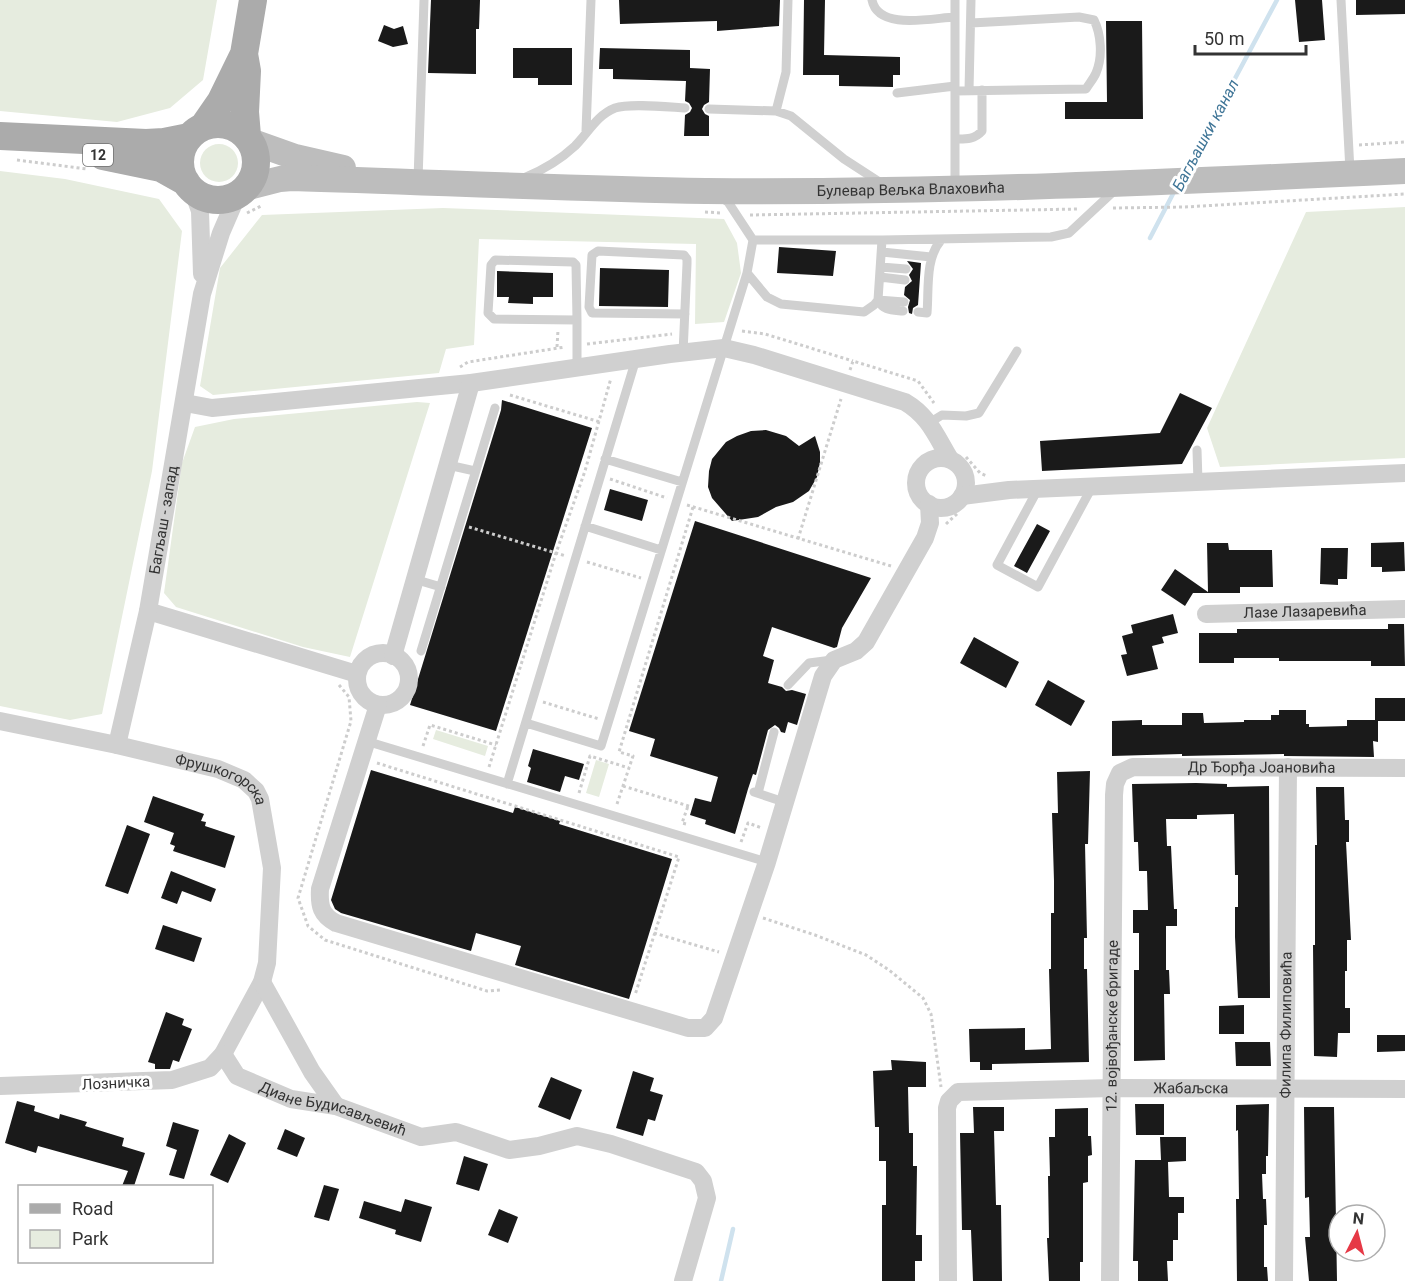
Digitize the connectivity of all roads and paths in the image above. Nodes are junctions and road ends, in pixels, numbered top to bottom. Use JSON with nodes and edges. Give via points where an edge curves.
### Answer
{"nodes":[{"id":1,"x":253,"y":0,"type":"edge"},
{"id":2,"x":424,"y":0,"type":"edge"},
{"id":3,"x":591,"y":0,"type":"edge"},
{"id":4,"x":788,"y":0,"type":"edge"},
{"id":5,"x":872,"y":0,"type":"edge"},
{"id":6,"x":955,"y":0,"type":"edge"},
{"id":7,"x":971,"y":0,"type":"edge"},
{"id":8,"x":1341,"y":0,"type":"edge"},
{"id":9,"x":955,"y":17,"type":"junction"},
{"id":10,"x":971,"y":23,"type":"junction"},
{"id":11,"x":244,"y":54,"type":"junction"},
{"id":12,"x":955,"y":88,"type":"junction"},
{"id":13,"x":982,"y":90,"type":"junction"},
{"id":14,"x":969,"y":91,"type":"junction"},
{"id":15,"x":897,"y":93,"type":"dead end"},
{"id":16,"x":685,"y":108,"type":"dead end"},
{"id":17,"x":709,"y":109,"type":"dead end"},
{"id":18,"x":776,"y":111,"type":"junction"},
{"id":19,"x":586,"y":131,"type":"junction"},
{"id":20,"x":196,"y":132,"type":"junction"},
{"id":21,"x":248,"y":139,"type":"junction"},
{"id":22,"x":955,"y":139,"type":"junction"},
{"id":23,"x":1405,"y":142,"type":"edge"},
{"id":24,"x":6,"y":144,"type":"edge"},
{"id":25,"x":1349,"y":146,"type":"junction"},
{"id":26,"x":94,"y":170,"type":"dead end"},
{"id":27,"x":1405,"y":171,"type":"edge"},
{"id":28,"x":1350,"y":173,"type":"junction"},
{"id":29,"x":418,"y":181,"type":"junction"},
{"id":30,"x":505,"y":185,"type":"junction"},
{"id":31,"x":1122,"y":185,"type":"junction"},
{"id":32,"x":189,"y":186,"type":"junction"},
{"id":33,"x":955,"y":189,"type":"junction"},
{"id":34,"x":897,"y":190,"type":"junction"},
{"id":35,"x":708,"y":191,"type":"junction"},
{"id":36,"x":755,"y":191,"type":"junction"},
{"id":37,"x":1405,"y":194,"type":"edge"},
{"id":38,"x":248,"y":201,"type":"junction"},
{"id":39,"x":1152,"y":208,"type":"dead end"},
{"id":40,"x":736,"y":214,"type":"junction"},
{"id":41,"x":753,"y":240,"type":"junction"},
{"id":42,"x":882,"y":240,"type":"junction"},
{"id":43,"x":941,"y":240,"type":"junction"},
{"id":44,"x":882,"y":252,"type":"junction"},
{"id":45,"x":931,"y":257,"type":"junction"},
{"id":46,"x":881,"y":267,"type":"junction"},
{"id":47,"x":906,"y":269,"type":"dead end"},
{"id":48,"x":747,"y":273,"type":"junction"},
{"id":49,"x":880,"y":278,"type":"junction"},
{"id":50,"x":905,"y":280,"type":"dead end"},
{"id":51,"x":202,"y":294,"type":"junction"},
{"id":52,"x":878,"y":300,"type":"junction"},
{"id":53,"x":903,"y":306,"type":"dead end"},
{"id":54,"x":921,"y":306,"type":"dead end"},
{"id":55,"x":685,"y":314,"type":"junction"},
{"id":56,"x":558,"y":319,"type":"junction"},
{"id":57,"x":577,"y":320,"type":"junction"},
{"id":58,"x":612,"y":341,"type":"dead end"},
{"id":59,"x":557,"y":348,"type":"dead end"},
{"id":60,"x":724,"y":348,"type":"junction"},
{"id":61,"x":1017,"y":351,"type":"dead end"},
{"id":62,"x":683,"y":353,"type":"junction"},
{"id":63,"x":636,"y":359,"type":"junction"},
{"id":64,"x":614,"y":362,"type":"junction"},
{"id":65,"x":577,"y":367,"type":"junction"},
{"id":66,"x":471,"y":383,"type":"junction"},
{"id":67,"x":846,"y":383,"type":"junction"},
{"id":68,"x":185,"y":403,"type":"junction"},
{"id":69,"x":495,"y":408,"type":"joint"},
{"id":70,"x":600,"y":422,"type":"junction"},
{"id":71,"x":932,"y":427,"type":"junction"},
{"id":72,"x":1197,"y":450,"type":"dead end"},
{"id":73,"x":605,"y":459,"type":"junction"},
{"id":74,"x":942,"y":459,"type":"junction"},
{"id":75,"x":448,"y":465,"type":"junction"},
{"id":76,"x":475,"y":471,"type":"junction"},
{"id":77,"x":585,"y":471,"type":"junction"},
{"id":78,"x":1405,"y":473,"type":"edge"},
{"id":79,"x":600,"y":476,"type":"junction"},
{"id":80,"x":682,"y":482,"type":"junction"},
{"id":81,"x":1198,"y":482,"type":"junction"},
{"id":82,"x":1092,"y":487,"type":"junction"},
{"id":83,"x":1038,"y":489,"type":"junction"},
{"id":84,"x":959,"y":493,"type":"junction"},
{"id":85,"x":676,"y":501,"type":"junction"},
{"id":86,"x":930,"y":504,"type":"junction"},
{"id":87,"x":693,"y":507,"type":"junction"},
{"id":88,"x":459,"y":524,"type":"junction"},
{"id":89,"x":585,"y":526,"type":"junction"},
{"id":90,"x":925,"y":538,"type":"junction"},
{"id":91,"x":798,"y":539,"type":"junction"},
{"id":92,"x":661,"y":550,"type":"junction"},
{"id":93,"x":556,"y":553,"type":"junction"},
{"id":94,"x":575,"y":558,"type":"junction"},
{"id":95,"x":906,"y":571,"type":"junction"},
{"id":96,"x":414,"y":579,"type":"junction"},
{"id":97,"x":652,"y":581,"type":"junction"},
{"id":98,"x":669,"y":586,"type":"junction"},
{"id":99,"x":441,"y":587,"type":"junction"},
{"id":100,"x":1405,"y":609,"type":"edge"},
{"id":101,"x":148,"y":611,"type":"junction"},
{"id":102,"x":1206,"y":614,"type":"dead end"},
{"id":103,"x":421,"y":651,"type":"dead end"},
{"id":104,"x":393,"y":656,"type":"junction"},
{"id":105,"x":834,"y":660,"type":"junction"},
{"id":106,"x":357,"y":674,"type":"junction"},
{"id":107,"x":335,"y":680,"type":"dead end"},
{"id":108,"x":788,"y":685,"type":"dead end"},
{"id":109,"x":512,"y":693,"type":"junction"},
{"id":110,"x":533,"y":699,"type":"junction"},
{"id":111,"x":378,"y":705,"type":"junction"},
{"id":112,"x":0,"y":721,"type":"edge"},
{"id":113,"x":608,"y":722,"type":"junction"},
{"id":114,"x":526,"y":723,"type":"junction"},
{"id":115,"x":627,"y":728,"type":"junction"},
{"id":116,"x":774,"y":732,"type":"dead end"},
{"id":117,"x":117,"y":745,"type":"junction"},
{"id":118,"x":496,"y":745,"type":"junction"},
{"id":119,"x":364,"y":750,"type":"junction"},
{"id":120,"x":580,"y":753,"type":"dead end"},
{"id":121,"x":590,"y":756,"type":"junction"},
{"id":122,"x":420,"y":757,"type":"junction"},
{"id":123,"x":1287,"y":767,"type":"junction"},
{"id":124,"x":629,"y":768,"type":"junction"},
{"id":125,"x":1405,"y":768,"type":"edge"},
{"id":126,"x":1120,"y":773,"type":"joint"},
{"id":127,"x":414,"y":775,"type":"junction"},
{"id":128,"x":486,"y":777,"type":"junction"},
{"id":129,"x":507,"y":784,"type":"junction"},
{"id":130,"x":623,"y":786,"type":"junction"},
{"id":131,"x":480,"y":795,"type":"junction"},
{"id":132,"x":588,"y":795,"type":"dead end"},
{"id":133,"x":608,"y":801,"type":"dead end"},
{"id":134,"x":784,"y":802,"type":"junction"},
{"id":135,"x":617,"y":804,"type":"junction"},
{"id":136,"x":613,"y":816,"type":"junction"},
{"id":137,"x":692,"y":826,"type":"dead end"},
{"id":138,"x":776,"y":832,"type":"junction"},
{"id":139,"x":608,"y":835,"type":"junction"},
{"id":140,"x":732,"y":839,"type":"dead end"},
{"id":141,"x":766,"y":862,"type":"junction"},
{"id":142,"x":750,"y":914,"type":"junction"},
{"id":143,"x":654,"y":933,"type":"junction"},
{"id":144,"x":735,"y":957,"type":"junction"},
{"id":145,"x":262,"y":982,"type":"junction"},
{"id":146,"x":506,"y":990,"type":"dead end"},
{"id":147,"x":630,"y":1011,"type":"junction"},
{"id":148,"x":223,"y":1054,"type":"junction"},
{"id":149,"x":0,"y":1086,"type":"edge"},
{"id":150,"x":1112,"y":1088,"type":"junction"},
{"id":151,"x":1285,"y":1088,"type":"junction"},
{"id":152,"x":1405,"y":1089,"type":"edge"},
{"id":153,"x":948,"y":1104,"type":"junction"},
{"id":154,"x":336,"y":1106,"type":"junction"},
{"id":155,"x":683,"y":1281,"type":"edge"},
{"id":156,"x":948,"y":1281,"type":"edge"},
{"id":157,"x":1110,"y":1281,"type":"edge"},
{"id":158,"x":1284,"y":1281,"type":"edge"}],
"edges":[{"from":1,"to":11,"type":"main road"},
{"from":2,"to":29,"type":"lane"},
{"from":3,"to":19,"type":"lane"},
{"from":4,"to":18,"type":"lane","via":[[786,72]]},
{"from":5,"to":9,"type":"lane","via":[[883,16],[894,20]]},
{"from":6,"to":9,"type":"lane"},
{"from":7,"to":10,"type":"lane"},
{"from":8,"to":25,"type":"lane"},
{"from":9,"to":12,"type":"lane"},
{"from":10,"to":13,"type":"lane","via":[[1079,17],[1094,20],[1099,30],[1099,61],[1086,89]]},
{"from":10,"to":14,"type":"lane"},
{"from":11,"to":20,"type":"main road","via":[[221,101]]},
{"from":11,"to":21,"type":"main road"},
{"from":12,"to":14,"type":"lane"},
{"from":12,"to":15,"type":"lane"},
{"from":12,"to":22,"type":"lane"},
{"from":13,"to":14,"type":"lane"},
{"from":13,"to":22,"type":"lane","via":[[982,131],[978,136]]},
{"from":16,"to":19,"type":"lane","via":[[615,108]]},
{"from":17,"to":18,"type":"lane"},
{"from":18,"to":34,"type":"lane","via":[[791,116],[844,159]]},
{"from":19,"to":30,"type":"lane","via":[[555,162]]},
{"from":20,"to":21,"type":"main road","number":"12","via":[[212,124],[231,126]]},
{"from":20,"to":24,"type":"main road","number":"12","via":[[164,142]]},
{"from":20,"to":32,"type":"main road","via":[[183,147],[180,159]]},
{"from":21,"to":29,"type":"main road","name":"Булевар Вељка Влаховића","via":[[311,161]]},
{"from":21,"to":38,"type":"main road","via":[[257,164]]},
{"from":22,"to":33,"type":"lane"},
{"from":23,"to":25,"type":"path"},
{"from":24,"to":26,"type":"path"},
{"from":24,"to":32,"type":"main road","number":"12","via":[[161,168]]},
{"from":25,"to":28,"type":"lane"},
{"from":27,"to":28,"type":"main road","name":"Булевар Вељка Влаховића"},
{"from":28,"to":31,"type":"main road","name":"Булевар Вељка Влаховића"},
{"from":29,"to":30,"type":"main road","name":"Булевар Вељка Влаховића"},
{"from":29,"to":38,"type":"main road","name":"Булевар Вељка Влаховића","via":[[280,179]]},
{"from":30,"to":35,"type":"main road","name":"Булевар Вељка Влаховића"},
{"from":31,"to":33,"type":"main road","name":"Булевар Вељка Влаховића"},
{"from":31,"to":43,"type":"lane","via":[[1070,233]]},
{"from":32,"to":38,"type":"main road","number":"12","via":[[209,199]]},
{"from":32,"to":51,"type":"street","name":"Багљаш - запад","via":[[200,212]]},
{"from":33,"to":34,"type":"main road","name":"Булевар Вељка Влаховића"},
{"from":34,"to":36,"type":"main road","name":"Булевар Вељка Влаховића"},
{"from":35,"to":36,"type":"main road","name":"Булевар Вељка Влаховића"},
{"from":35,"to":40,"type":"lane","via":[[728,202]]},
{"from":36,"to":40,"type":"lane","via":[[737,202]]},
{"from":37,"to":39,"type":"path"},
{"from":38,"to":51,"type":"street","name":"Багљаш - запад","via":[[221,232]]},
{"from":40,"to":41,"type":"lane"},
{"from":41,"to":42,"type":"lane"},
{"from":41,"to":48,"type":"lane"},
{"from":42,"to":43,"type":"lane"},
{"from":42,"to":44,"type":"lane"},
{"from":43,"to":45,"type":"lane"},
{"from":44,"to":45,"type":"lane"},
{"from":44,"to":46,"type":"lane"},
{"from":45,"to":54,"type":"lane","via":[[925,271]]},
{"from":46,"to":47,"type":"lane"},
{"from":46,"to":49,"type":"lane"},
{"from":48,"to":52,"type":"lane","via":[[767,297],[782,304],[857,313],[870,309]]},
{"from":48,"to":60,"type":"lane"},
{"from":49,"to":50,"type":"lane"},
{"from":49,"to":52,"type":"lane"},
{"from":51,"to":68,"type":"street","name":"Багљаш - запад"},
{"from":52,"to":53,"type":"lane"},
{"from":55,"to":55,"type":"lane","via":[[684,255],[598,251],[592,255],[588,307],[592,313]]},
{"from":55,"to":62,"type":"lane"},
{"from":56,"to":57,"type":"lane"},
{"from":56,"to":57,"type":"lane","via":[[489,316],[492,262],[573,262]]},
{"from":56,"to":59,"type":"path"},
{"from":57,"to":65,"type":"lane"},
{"from":58,"to":64,"type":"path"},
{"from":60,"to":62,"type":"street"},
{"from":60,"to":67,"type":"street"},
{"from":60,"to":80,"type":"lane"},
{"from":61,"to":71,"type":"lane","via":[[979,413],[942,415]]},
{"from":62,"to":63,"type":"street"},
{"from":63,"to":64,"type":"street"},
{"from":63,"to":73,"type":"lane"},
{"from":64,"to":65,"type":"street"},
{"from":64,"to":70,"type":"path"},
{"from":65,"to":66,"type":"street"},
{"from":66,"to":68,"type":"street","via":[[212,408]]},
{"from":66,"to":75,"type":"street"},
{"from":67,"to":71,"type":"street","via":[[905,402]]},
{"from":67,"to":91,"type":"path"},
{"from":68,"to":101,"type":"street","name":"Багљаш - запад"},
{"from":69,"to":70,"type":"path","via":[[500,392]]},
{"from":69,"to":76,"type":"lane"},
{"from":70,"to":77,"type":"path"},
{"from":71,"to":74,"type":"street"},
{"from":72,"to":81,"type":"lane"},
{"from":73,"to":79,"type":"lane"},
{"from":73,"to":80,"type":"lane"},
{"from":74,"to":84,"type":"street","via":[[960,467]]},
{"from":74,"to":86,"type":"street","via":[[923,466],[917,477],[920,496]]},
{"from":75,"to":76,"type":"lane"},
{"from":75,"to":96,"type":"street"},
{"from":76,"to":88,"type":"lane"},
{"from":77,"to":79,"type":"path"},
{"from":77,"to":93,"type":"path"},
{"from":78,"to":81,"type":"street"},
{"from":79,"to":85,"type":"path"},
{"from":79,"to":89,"type":"lane"},
{"from":80,"to":85,"type":"lane"},
{"from":81,"to":82,"type":"street"},
{"from":82,"to":83,"type":"street"},
{"from":82,"to":83,"type":"lane","via":[[1038,587],[997,566]]},
{"from":83,"to":84,"type":"street"},
{"from":84,"to":86,"type":"street","via":[[936,507]]},
{"from":84,"to":90,"type":"street"},
{"from":85,"to":87,"type":"path"},
{"from":85,"to":92,"type":"lane"},
{"from":86,"to":90,"type":"street"},
{"from":87,"to":91,"type":"path"},
{"from":87,"to":98,"type":"path"},
{"from":88,"to":93,"type":"path"},
{"from":88,"to":99,"type":"lane"},
{"from":89,"to":92,"type":"lane"},
{"from":89,"to":94,"type":"lane"},
{"from":90,"to":95,"type":"street"},
{"from":91,"to":95,"type":"path"},
{"from":92,"to":97,"type":"lane"},
{"from":93,"to":94,"type":"path"},
{"from":93,"to":109,"type":"path"},
{"from":94,"to":97,"type":"path"},
{"from":94,"to":110,"type":"lane"},
{"from":95,"to":105,"type":"street","via":[[866,642]]},
{"from":96,"to":99,"type":"lane"},
{"from":96,"to":104,"type":"street"},
{"from":97,"to":98,"type":"path"},
{"from":97,"to":113,"type":"lane"},
{"from":98,"to":115,"type":"path"},
{"from":99,"to":103,"type":"lane"},
{"from":100,"to":102,"type":"street","name":"Лазе Лазаревића"},
{"from":101,"to":106,"type":"street"},
{"from":101,"to":117,"type":"street","name":"Багљаш - запад"},
{"from":104,"to":106,"type":"street","via":[[371,656]]},
{"from":104,"to":111,"type":"street","via":[[404,664],[408,684],[397,701]]},
{"from":105,"to":108,"type":"lane","via":[[809,663]]},
{"from":105,"to":134,"type":"street","via":[[823,676]]},
{"from":106,"to":111,"type":"street","via":[[359,690]]},
{"from":107,"to":146,"type":"path","via":[[349,697],[351,722],[298,898],[308,926],[325,940],[487,991]]},
{"from":109,"to":110,"type":"path"},
{"from":109,"to":118,"type":"path"},
{"from":110,"to":113,"type":"path"},
{"from":110,"to":114,"type":"lane"},
{"from":111,"to":119,"type":"street"},
{"from":112,"to":117,"type":"street","name":"Фрушкогорска"},
{"from":113,"to":114,"type":"lane","via":[[601,746]]},
{"from":113,"to":115,"type":"path"},
{"from":114,"to":129,"type":"lane"},
{"from":115,"to":124,"type":"path","via":[[620,752],[633,756]]},
{"from":116,"to":134,"type":"lane","via":[[755,793]]},
{"from":117,"to":145,"type":"street","name":"Фрушкогорска","via":[[218,770],[244,780],[256,791],[264,814],[272,868],[267,963]]},
{"from":118,"to":122,"type":"path","via":[[430,724]]},
{"from":118,"to":128,"type":"path"},
{"from":119,"to":122,"type":"lane"},
{"from":119,"to":127,"type":"path"},
{"from":119,"to":147,"type":"street","via":[[320,889],[321,911],[326,918]]},
{"from":120,"to":121,"type":"path"},
{"from":121,"to":124,"type":"path"},
{"from":121,"to":132,"type":"path","via":[[579,792]]},
{"from":122,"to":127,"type":"path"},
{"from":122,"to":128,"type":"lane"},
{"from":123,"to":125,"type":"street","name":"Др Ђорђа Јоановића"},
{"from":123,"to":126,"type":"street","name":"Др Ђорђа Јоановића","via":[[1133,766]]},
{"from":123,"to":151,"type":"street","name":"Филипа Филиповића"},
{"from":124,"to":130,"type":"path"},
{"from":126,"to":150,"type":"street","name":"12. војвођанске бригаде","via":[[1114,795]]},
{"from":127,"to":131,"type":"path"},
{"from":128,"to":129,"type":"lane"},
{"from":128,"to":131,"type":"path"},
{"from":129,"to":136,"type":"lane"},
{"from":130,"to":135,"type":"path"},
{"from":130,"to":137,"type":"path","via":[[690,807],[682,823]]},
{"from":131,"to":139,"type":"path"},
{"from":133,"to":135,"type":"path"},
{"from":134,"to":138,"type":"street"},
{"from":135,"to":136,"type":"path"},
{"from":136,"to":139,"type":"path"},
{"from":136,"to":141,"type":"lane"},
{"from":138,"to":140,"type":"path","via":[[748,823],[742,842]]},
{"from":138,"to":141,"type":"street"},
{"from":139,"to":143,"type":"path","via":[[679,856]]},
{"from":141,"to":142,"type":"street"},
{"from":142,"to":144,"type":"street"},
{"from":142,"to":153,"type":"path","via":[[866,955],[923,998],[931,1014],[942,1092]]},
{"from":143,"to":144,"type":"path"},
{"from":143,"to":147,"type":"path"},
{"from":144,"to":147,"type":"street","via":[[714,1018],[705,1028],[688,1028]]},
{"from":145,"to":148,"type":"street","name":"Фрушкогорска"},
{"from":145,"to":154,"type":"street","via":[[312,1072]]},
{"from":148,"to":149,"type":"street","name":"Лозничка","via":[[210,1068],[172,1080]]},
{"from":148,"to":154,"type":"street","name":"Диане Будисављевић","via":[[237,1076],[291,1099]]},
{"from":150,"to":151,"type":"street","name":"Жабаљска"},
{"from":150,"to":153,"type":"street","name":"Жабаљска","via":[[976,1090],[958,1092]]},
{"from":150,"to":157,"type":"street","name":"12. војвођанске бригаде"},
{"from":151,"to":152,"type":"street","name":"Жабаљска"},
{"from":151,"to":158,"type":"street","name":"Филипа Филиповића"},
{"from":153,"to":156,"type":"street"},
{"from":154,"to":155,"type":"street","name":"Диане Будисављевић","via":[[421,1137],[456,1132],[509,1150],[577,1136],[611,1143],[696,1172],[707,1198]]}]}
